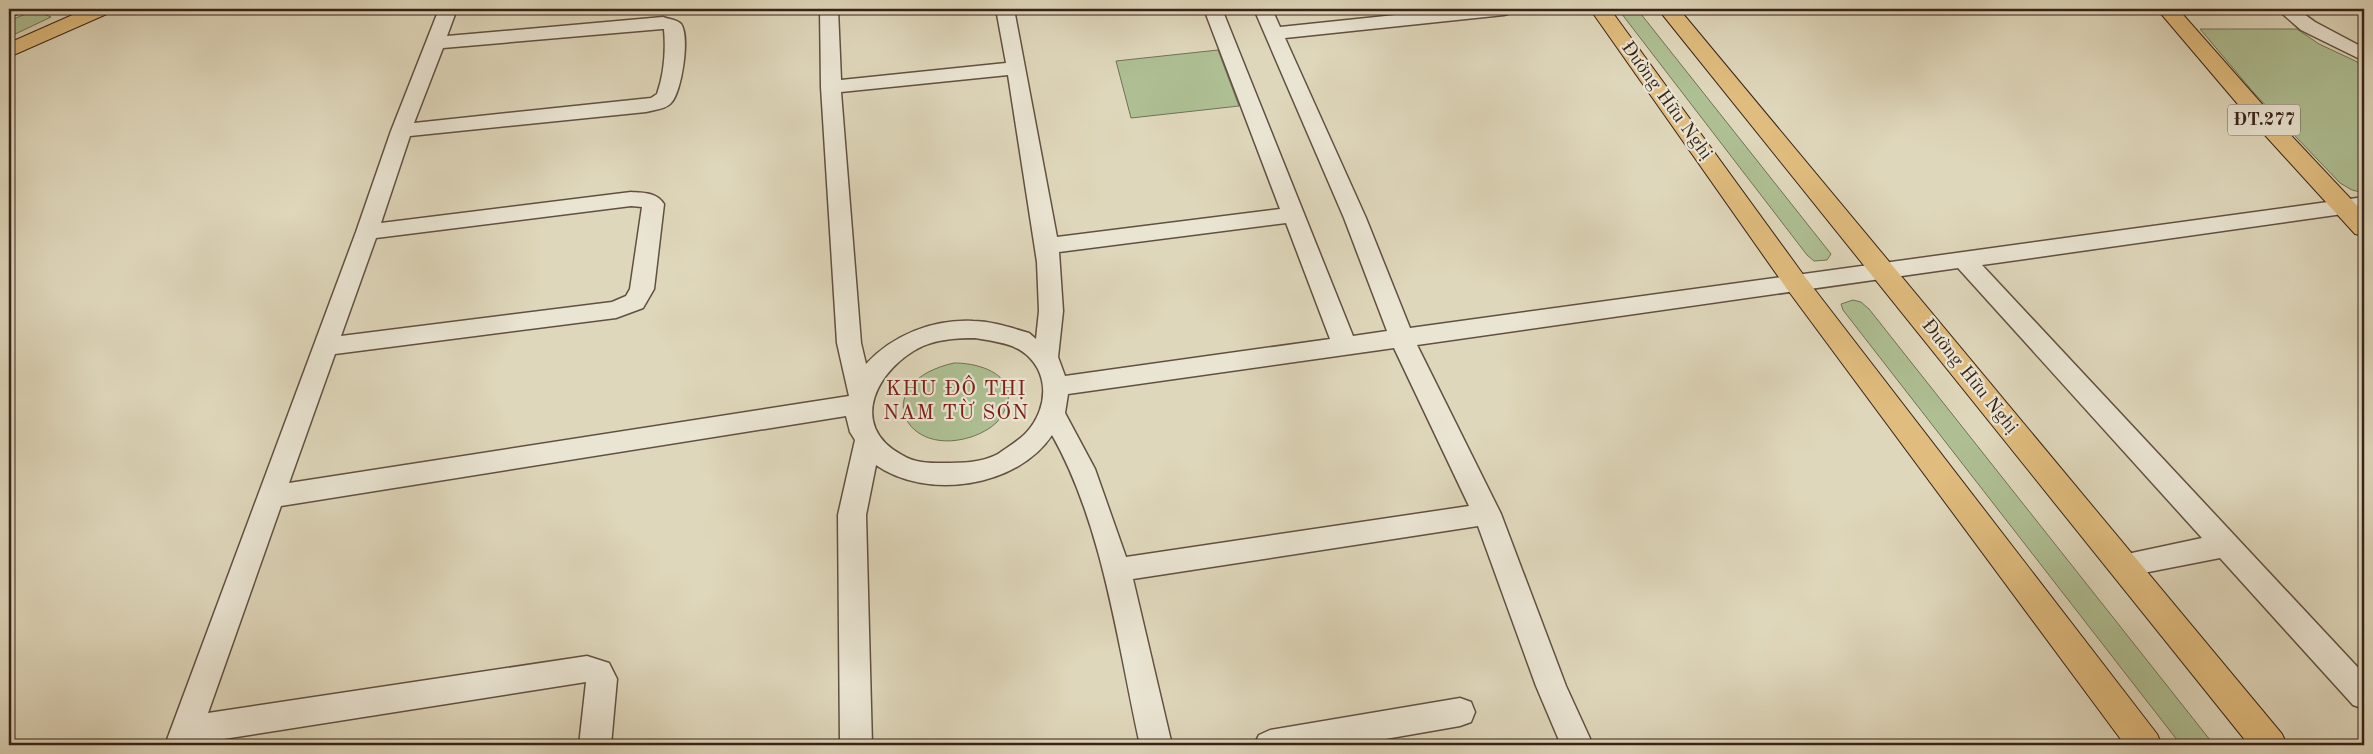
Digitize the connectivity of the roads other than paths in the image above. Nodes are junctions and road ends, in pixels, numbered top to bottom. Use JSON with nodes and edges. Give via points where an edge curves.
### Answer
{"nodes":[{"id":1,"x":14,"y":9,"type":"edge"},
{"id":2,"x":102,"y":9,"type":"edge"},
{"id":3,"x":448,"y":9,"type":"edge"},
{"id":4,"x":829,"y":9,"type":"edge"},
{"id":5,"x":1004,"y":9,"type":"edge"},
{"id":6,"x":1213,"y":9,"type":"edge"},
{"id":7,"x":1263,"y":9,"type":"edge"},
{"id":8,"x":1504,"y":9,"type":"edge"},
{"id":9,"x":1600,"y":9,"type":"edge"},
{"id":10,"x":1668,"y":9,"type":"edge"},
{"id":11,"x":2166,"y":9,"type":"edge"},
{"id":12,"x":2291,"y":9,"type":"edge"},
{"id":13,"x":9,"y":11,"type":"edge"},
{"id":14,"x":1274,"y":32,"type":"junction"},
{"id":15,"x":436,"y":43,"type":"junction"},
{"id":16,"x":9,"y":51,"type":"edge"},
{"id":17,"x":2364,"y":56,"type":"edge"},
{"id":18,"x":1016,"y":68,"type":"junction"},
{"id":19,"x":831,"y":87,"type":"junction"},
{"id":20,"x":401,"y":131,"type":"junction"},
{"id":21,"x":2354,"y":205,"type":"edge"},
{"id":22,"x":1293,"y":215,"type":"junction"},
{"id":23,"x":2364,"y":228,"type":"edge"},
{"id":24,"x":367,"y":232,"type":"junction"},
{"id":25,"x":1048,"y":246,"type":"junction"},
{"id":26,"x":1964,"y":260,"type":"junction"},
{"id":27,"x":1882,"y":272,"type":"junction"},
{"id":28,"x":1796,"y":283,"type":"junction"},
{"id":29,"x":1401,"y":337,"type":"junction"},
{"id":30,"x":1344,"y":344,"type":"junction"},
{"id":31,"x":325,"y":347,"type":"junction"},
{"id":32,"x":1045,"y":359,"type":"junction"},
{"id":33,"x":1057,"y":386,"type":"junction"},
{"id":34,"x":860,"y":399,"type":"junction"},
{"id":35,"x":1053,"y":415,"type":"junction"},
{"id":36,"x":868,"y":441,"type":"junction"},
{"id":37,"x":271,"y":497,"type":"junction"},
{"id":38,"x":1487,"y":514,"type":"junction"},
{"id":39,"x":2226,"y":545,"type":"junction"},
{"id":40,"x":2123,"y":565,"type":"junction"},
{"id":41,"x":1117,"y":570,"type":"junction"},
{"id":42,"x":2364,"y":695,"type":"edge"},
{"id":43,"x":1460,"y":712,"type":"dead end"},
{"id":44,"x":184,"y":738,"type":"edge"},
{"id":45,"x":595,"y":745,"type":"edge"},
{"id":46,"x":856,"y":745,"type":"edge"},
{"id":47,"x":1156,"y":745,"type":"edge"},
{"id":48,"x":1270,"y":745,"type":"edge"},
{"id":49,"x":1577,"y":745,"type":"edge"},
{"id":50,"x":2145,"y":745,"type":"edge"},
{"id":51,"x":2270,"y":745,"type":"edge"}],
"edges":[{"from":1,"to":13,"type":"main road"},
{"from":2,"to":16,"type":"main road"},
{"from":3,"to":15,"type":"street"},
{"from":4,"to":19,"type":"street"},
{"from":5,"to":18,"type":"street"},
{"from":6,"to":22,"type":"street"},
{"from":7,"to":14,"type":"street"},
{"from":8,"to":14,"type":"street"},
{"from":9,"to":28,"type":"main road","name":"Đường Hữu Nghị"},
{"from":10,"to":27,"type":"main road","name":"Đường Hữu Nghị"},
{"from":11,"to":21,"type":"main road","number":"ĐT.277","via":[[2261,117]]},
{"from":12,"to":17,"type":"street","via":[[2308,26]]},
{"from":14,"to":29,"type":"street","via":[[1355,218]]},
{"from":15,"to":20,"type":"street"},
{"from":15,"to":20,"type":"street","via":[[663,23],[672,26],[675,36],[670,93],[663,100],[646,106]]},
{"from":18,"to":19,"type":"street"},
{"from":18,"to":25,"type":"street"},
{"from":19,"to":34,"type":"street","via":[[849,343]]},
{"from":20,"to":24,"type":"street"},
{"from":21,"to":23,"type":"main road","number":"ĐT.277"},
{"from":21,"to":26,"type":"street"},
{"from":22,"to":25,"type":"street"},
{"from":22,"to":30,"type":"street"},
{"from":24,"to":31,"type":"street"},
{"from":24,"to":31,"type":"street","via":[[631,199],[647,200],[653,204],[642,289],[635,302],[616,310]]},
{"from":25,"to":32,"type":"street","via":[[1052,298],[1050,339]]},
{"from":26,"to":27,"type":"street"},
{"from":26,"to":39,"type":"street"},
{"from":27,"to":28,"type":"street"},
{"from":27,"to":40,"type":"main road","name":"Đường Hữu Nghị"},
{"from":28,"to":29,"type":"street"},
{"from":28,"to":50,"type":"main road","name":"Đường Hữu Nghị"},
{"from":29,"to":30,"type":"street"},
{"from":29,"to":38,"type":"street"},
{"from":30,"to":33,"type":"street"},
{"from":31,"to":37,"type":"street"},
{"from":32,"to":33,"type":"street"},
{"from":32,"to":34,"type":"street","via":[[1032,347],[1006,334],[975,329],[942,332],[911,342],[888,356],[868,378]]},
{"from":33,"to":35,"type":"street"},
{"from":34,"to":36,"type":"street","via":[[860,423]]},
{"from":34,"to":37,"type":"street"},
{"from":35,"to":36,"type":"street","via":[[1047,428],[1024,451],[975,472],[920,473],[889,461]]},
{"from":35,"to":41,"type":"street","via":[[1086,473]]},
{"from":36,"to":46,"type":"street","via":[[852,515]]},
{"from":37,"to":44,"type":"street"},
{"from":38,"to":41,"type":"street"},
{"from":38,"to":49,"type":"street","via":[[1551,686]]},
{"from":39,"to":40,"type":"street"},
{"from":39,"to":42,"type":"street"},
{"from":40,"to":51,"type":"main road","name":"Đường Hữu Nghị"},
{"from":41,"to":47,"type":"street"},
{"from":43,"to":48,"type":"street"},
{"from":44,"to":45,"type":"street","via":[[587,669],[598,672],[602,679]]}]}
